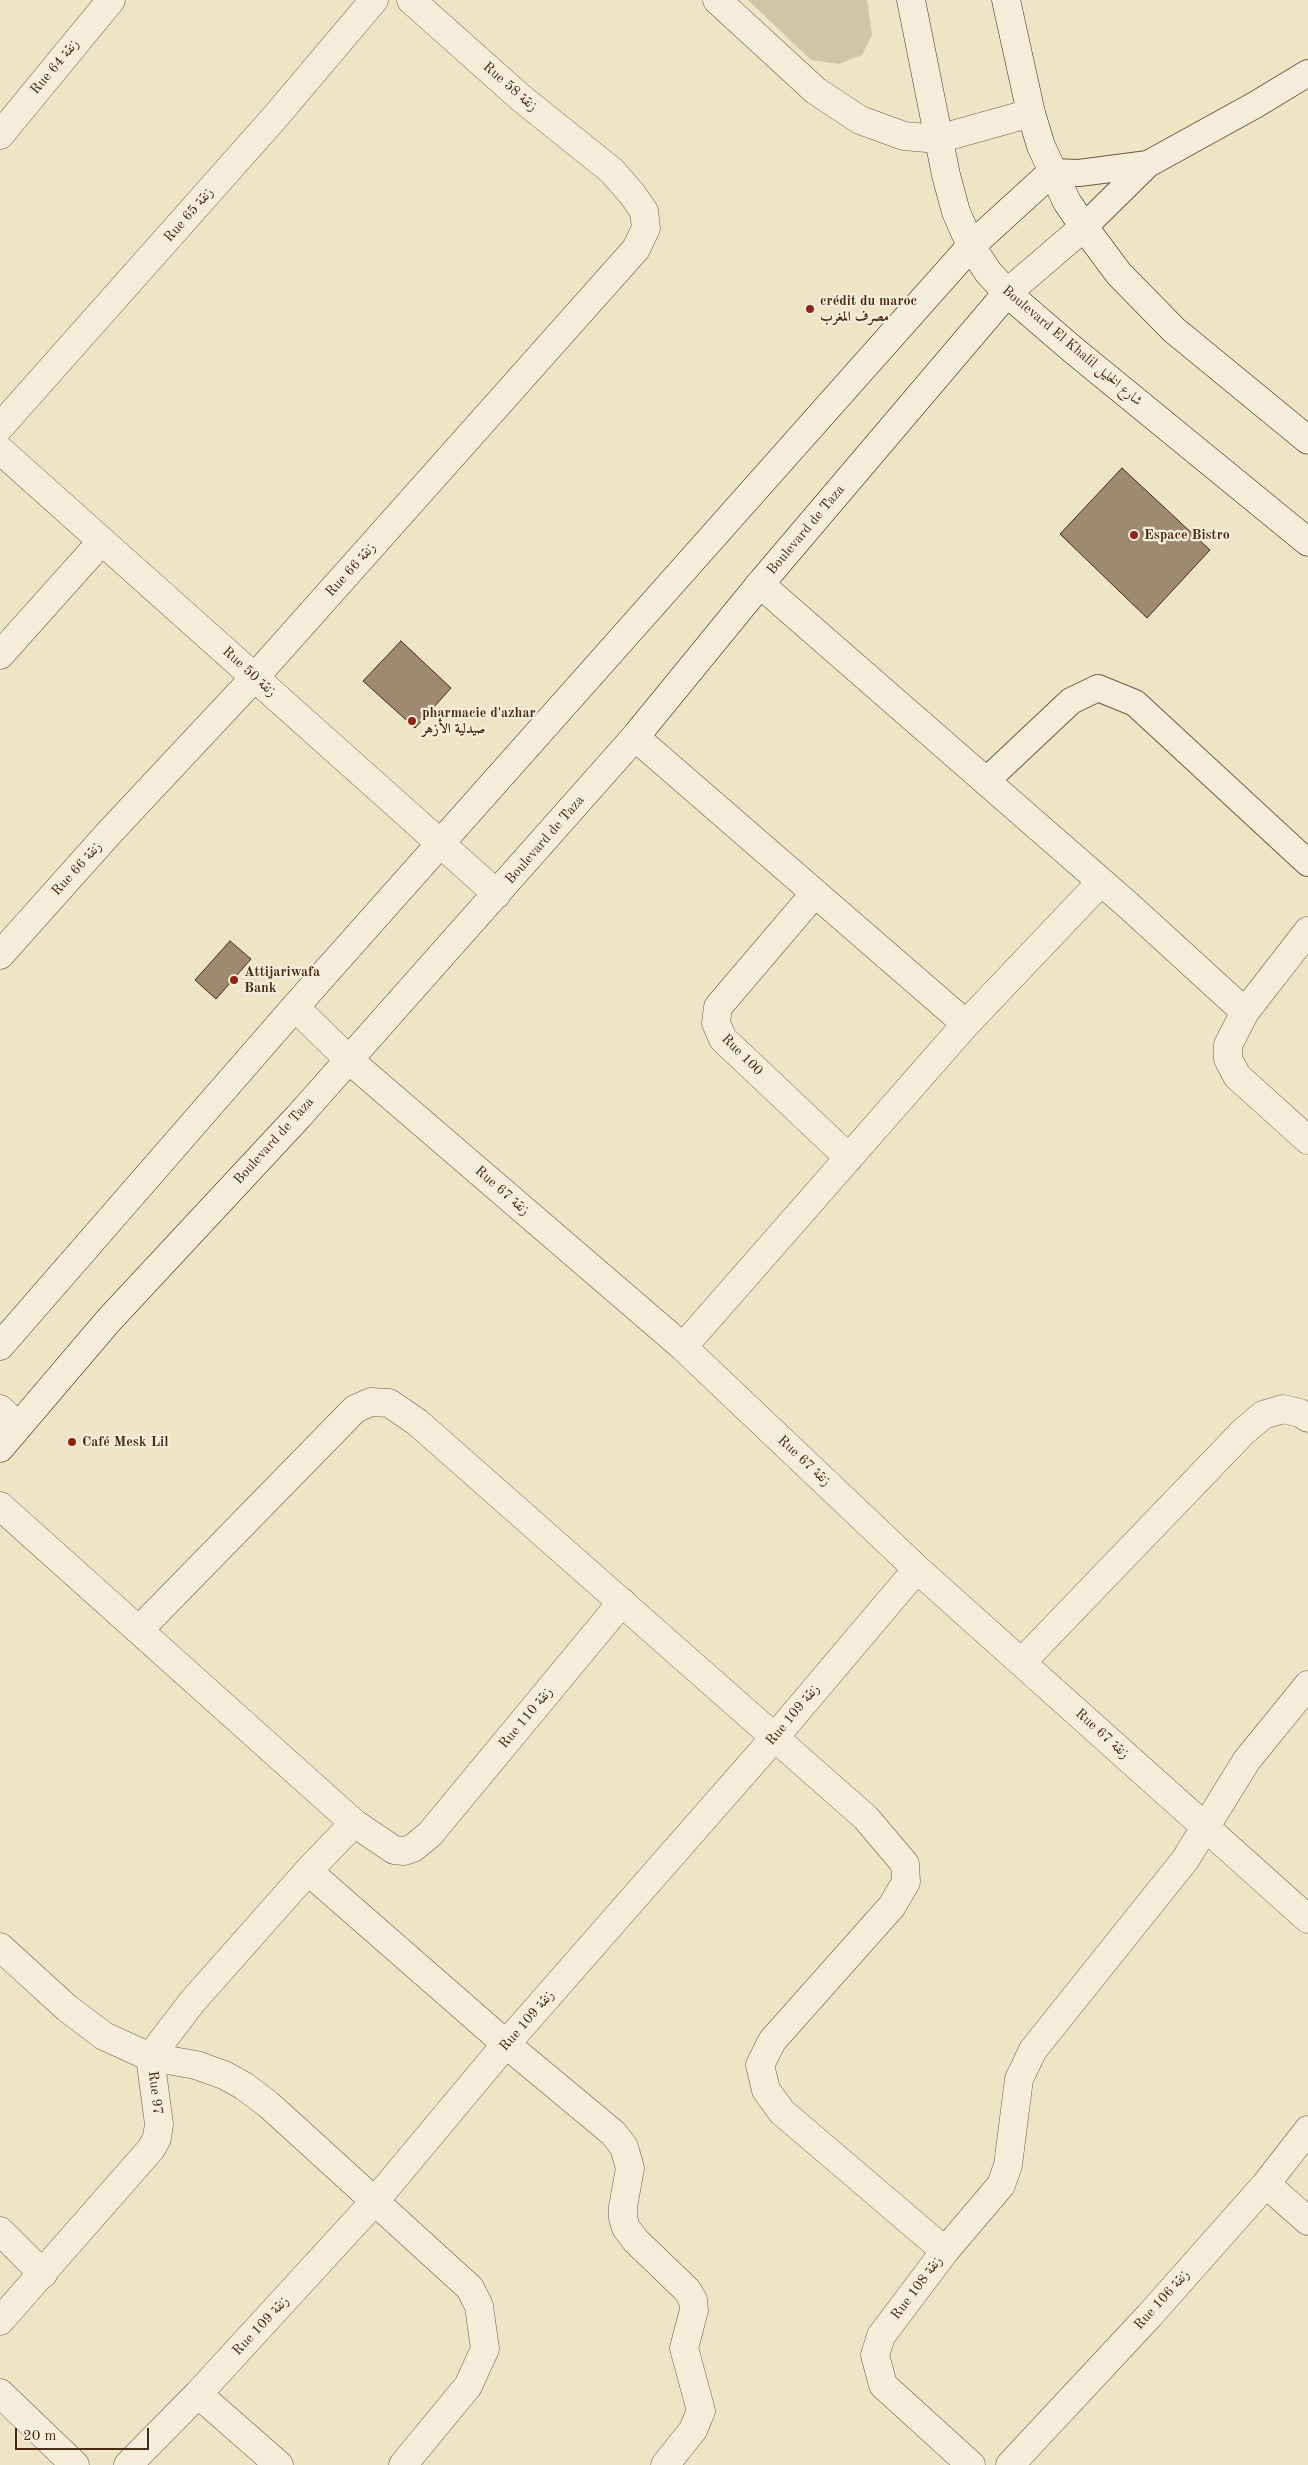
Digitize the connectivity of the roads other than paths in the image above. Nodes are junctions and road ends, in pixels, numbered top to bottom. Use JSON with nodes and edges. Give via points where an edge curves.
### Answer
{"nodes":[{"id":1,"x":111,"y":0,"type":"edge"},
{"id":2,"x":374,"y":0,"type":"edge"},
{"id":3,"x":411,"y":0,"type":"edge"},
{"id":4,"x":717,"y":0,"type":"edge"},
{"id":5,"x":912,"y":0,"type":"edge"},
{"id":6,"x":1006,"y":0,"type":"edge"},
{"id":7,"x":1308,"y":73,"type":"edge"},
{"id":8,"x":1031,"y":113,"type":"junction"},
{"id":9,"x":0,"y":135,"type":"edge"},
{"id":10,"x":938,"y":139,"type":"junction"},
{"id":11,"x":1148,"y":164,"type":"junction"},
{"id":12,"x":612,"y":172,"type":"joint"},
{"id":13,"x":1052,"y":172,"type":"junction"},
{"id":14,"x":1084,"y":227,"type":"junction"},
{"id":15,"x":971,"y":246,"type":"junction"},
{"id":16,"x":1007,"y":293,"type":"junction"},
{"id":17,"x":0,"y":428,"type":"edge"},
{"id":18,"x":1308,"y":440,"type":"edge"},
{"id":19,"x":0,"y":450,"type":"edge"},
{"id":20,"x":102,"y":541,"type":"junction"},
{"id":21,"x":1308,"y":542,"type":"edge"},
{"id":22,"x":760,"y":584,"type":"junction"},
{"id":23,"x":0,"y":655,"type":"edge"},
{"id":24,"x":255,"y":677,"type":"junction"},
{"id":25,"x":635,"y":736,"type":"junction"},
{"id":26,"x":986,"y":781,"type":"junction"},
{"id":27,"x":441,"y":844,"type":"junction"},
{"id":28,"x":1308,"y":863,"type":"edge"},
{"id":29,"x":1101,"y":882,"type":"junction"},
{"id":30,"x":815,"y":893,"type":"junction"},
{"id":31,"x":497,"y":894,"type":"junction"},
{"id":32,"x":1308,"y":931,"type":"edge"},
{"id":33,"x":0,"y":955,"type":"edge"},
{"id":34,"x":295,"y":1007,"type":"junction"},
{"id":35,"x":1245,"y":1012,"type":"junction"},
{"id":36,"x":966,"y":1024,"type":"junction"},
{"id":37,"x":348,"y":1059,"type":"junction"},
{"id":38,"x":1308,"y":1140,"type":"edge"},
{"id":39,"x":849,"y":1158,"type":"junction"},
{"id":40,"x":0,"y":1346,"type":"edge"},
{"id":41,"x":683,"y":1347,"type":"junction"},
{"id":42,"x":9,"y":1418,"type":"edge"},
{"id":43,"x":1308,"y":1418,"type":"edge"},
{"id":44,"x":0,"y":1448,"type":"edge"},
{"id":45,"x":0,"y":1506,"type":"edge"},
{"id":46,"x":918,"y":1569,"type":"junction"},
{"id":47,"x":622,"y":1602,"type":"junction"},
{"id":48,"x":139,"y":1630,"type":"junction"},
{"id":49,"x":1022,"y":1662,"type":"junction"},
{"id":50,"x":1308,"y":1685,"type":"edge"},
{"id":51,"x":775,"y":1737,"type":"junction"},
{"id":52,"x":354,"y":1824,"type":"junction"},
{"id":53,"x":1207,"y":1827,"type":"junction"},
{"id":54,"x":308,"y":1871,"type":"junction"},
{"id":55,"x":1308,"y":1919,"type":"edge"},
{"id":56,"x":0,"y":1947,"type":"edge"},
{"id":57,"x":506,"y":2044,"type":"junction"},
{"id":58,"x":150,"y":2057,"type":"junction"},
{"id":59,"x":1308,"y":2130,"type":"edge"},
{"id":60,"x":1266,"y":2184,"type":"junction"},
{"id":61,"x":375,"y":2201,"type":"junction"},
{"id":62,"x":1308,"y":2221,"type":"edge"},
{"id":63,"x":0,"y":2231,"type":"edge"},
{"id":64,"x":945,"y":2252,"type":"junction"},
{"id":65,"x":43,"y":2274,"type":"junction"},
{"id":66,"x":0,"y":2321,"type":"edge"},
{"id":67,"x":0,"y":2393,"type":"edge"},
{"id":68,"x":198,"y":2394,"type":"junction"},
{"id":69,"x":75,"y":2465,"type":"edge"},
{"id":70,"x":128,"y":2465,"type":"edge"},
{"id":71,"x":279,"y":2465,"type":"edge"},
{"id":72,"x":403,"y":2465,"type":"edge"},
{"id":73,"x":665,"y":2465,"type":"edge"},
{"id":74,"x":972,"y":2465,"type":"edge"},
{"id":75,"x":1010,"y":2465,"type":"edge"}],
"edges":[{"from":1,"to":9,"type":"street","name":"Rue 64 زنقة"},
{"from":2,"to":17,"type":"street","name":"Rue 65 زنقة","via":[[270,123]]},
{"from":3,"to":12,"type":"street","name":"Rue 58 زنقة","via":[[521,98]]},
{"from":4,"to":10,"type":"street","via":[[816,92],[860,120],[904,136]]},
{"from":5,"to":10,"type":"street","name":"Boulevard El Khalil شارع الخليل"},
{"from":6,"to":8,"type":"street"},
{"from":7,"to":11,"type":"lane"},
{"from":8,"to":10,"type":"street"},
{"from":8,"to":13,"type":"street","via":[[1040,146]]},
{"from":10,"to":15,"type":"street","name":"Boulevard El Khalil شارع الخليل","via":[[956,212]]},
{"from":11,"to":13,"type":"lane","via":[[1079,173]]},
{"from":11,"to":14,"type":"lane"},
{"from":12,"to":24,"type":"street","name":"Rue 66 زنقة","via":[[644,210],[646,228],[636,249]]},
{"from":13,"to":14,"type":"street"},
{"from":13,"to":15,"type":"street"},
{"from":14,"to":16,"type":"street","name":"Boulevard de Taza"},
{"from":14,"to":18,"type":"street","via":[[1119,274],[1174,330]]},
{"from":15,"to":16,"type":"street","name":"Boulevard El Khalil شارع الخليل"},
{"from":15,"to":27,"type":"street"},
{"from":16,"to":21,"type":"street","name":"Boulevard El Khalil شارع الخليل"},
{"from":16,"to":22,"type":"street","name":"Boulevard de Taza"},
{"from":19,"to":20,"type":"street","name":"Rue 50 زنقة"},
{"from":20,"to":23,"type":"street"},
{"from":20,"to":24,"type":"street","name":"Rue 50 زنقة"},
{"from":22,"to":25,"type":"street","name":"Boulevard de Taza"},
{"from":22,"to":26,"type":"street"},
{"from":24,"to":27,"type":"street","name":"Rue 50 زنقة"},
{"from":24,"to":33,"type":"street","name":"Rue 66 زنقة"},
{"from":25,"to":30,"type":"street"},
{"from":25,"to":31,"type":"street","name":"Boulevard de Taza"},
{"from":26,"to":28,"type":"lane","via":[[1070,701],[1098,688],[1134,703]]},
{"from":26,"to":29,"type":"street"},
{"from":27,"to":31,"type":"street","name":"Rue 50 زنقة"},
{"from":27,"to":34,"type":"street"},
{"from":29,"to":35,"type":"street"},
{"from":29,"to":36,"type":"street"},
{"from":30,"to":36,"type":"street"},
{"from":30,"to":39,"type":"street","name":"Rue 100","via":[[718,1007],[716,1023],[723,1039]]},
{"from":31,"to":37,"type":"street","name":"Boulevard de Taza"},
{"from":32,"to":35,"type":"street"},
{"from":34,"to":37,"type":"street","name":"Rue 67 زنقة"},
{"from":34,"to":40,"type":"street"},
{"from":35,"to":38,"type":"street","via":[[1228,1045],[1228,1059],[1237,1076]]},
{"from":36,"to":39,"type":"street"},
{"from":37,"to":41,"type":"street","name":"Rue 67 زنقة"},
{"from":37,"to":42,"type":"street","name":"Boulevard de Taza","via":[[109,1320]]},
{"from":39,"to":41,"type":"street"},
{"from":41,"to":46,"type":"street","name":"Rue 67 زنقة"},
{"from":42,"to":44,"type":"street","name":"Boulevard de Taza"},
{"from":43,"to":49,"type":"street","via":[[1283,1409],[1264,1415],[1243,1432]]},
{"from":45,"to":48,"type":"street","name":"Rue 110 زنقة"},
{"from":46,"to":49,"type":"street","name":"Rue 67 زنقة"},
{"from":46,"to":51,"type":"street","name":"Rue 109 زنقة"},
{"from":47,"to":48,"type":"street","via":[[417,1422],[389,1403],[371,1402],[355,1409]]},
{"from":47,"to":51,"type":"street"},
{"from":47,"to":52,"type":"street","name":"Rue 110 زنقة","via":[[430,1834],[413,1848],[394,1850]]},
{"from":48,"to":52,"type":"street","name":"Rue 110 زنقة"},
{"from":49,"to":53,"type":"street","name":"Rue 67 زنقة"},
{"from":50,"to":53,"type":"street","via":[[1247,1760]]},
{"from":51,"to":57,"type":"street","name":"Rue 109 زنقة"},
{"from":51,"to":64,"type":"street","via":[[879,1832],[904,1864],[906,1882],[892,1906],[772,2041],[760,2065],[766,2090],[782,2112]]},
{"from":52,"to":54,"type":"street","name":"Rue 97"},
{"from":53,"to":55,"type":"street","name":"Rue 67 زنقة"},
{"from":53,"to":64,"type":"street","name":"Rue 108 زنقة","via":[[1185,1860],[1033,2050],[1019,2079],[1008,2164],[1001,2185]]},
{"from":54,"to":57,"type":"street"},
{"from":54,"to":58,"type":"street","name":"Rue 97","via":[[192,2002]]},
{"from":56,"to":58,"type":"street","via":[[67,2008],[104,2036]]},
{"from":57,"to":61,"type":"street","name":"Rue 109 زنقة"},
{"from":57,"to":73,"type":"street","via":[[613,2133],[624,2146],[630,2168],[623,2207],[626,2228],[693,2300],[694,2310],[684,2348],[701,2411],[693,2430]]},
{"from":58,"to":61,"type":"street","via":[[196,2065],[244,2086]]},
{"from":58,"to":65,"type":"street","name":"Rue 97","via":[[159,2124],[157,2138]]},
{"from":59,"to":60,"type":"street","name":"Rue 106 زنقة"},
{"from":60,"to":62,"type":"street"},
{"from":60,"to":75,"type":"street","name":"Rue 106 زنقة"},
{"from":61,"to":68,"type":"street","name":"Rue 109 زنقة"},
{"from":61,"to":72,"type":"street","via":[[470,2288],[483,2324],[485,2349],[468,2386]]},
{"from":63,"to":65,"type":"street"},
{"from":64,"to":74,"type":"street","name":"Rue 108 زنقة","via":[[881,2336],[875,2355],[883,2385]]},
{"from":65,"to":66,"type":"street","name":"Rue 97"},
{"from":67,"to":69,"type":"street"},
{"from":68,"to":70,"type":"street","name":"Rue 109 زنقة"},
{"from":68,"to":71,"type":"street"}]}
